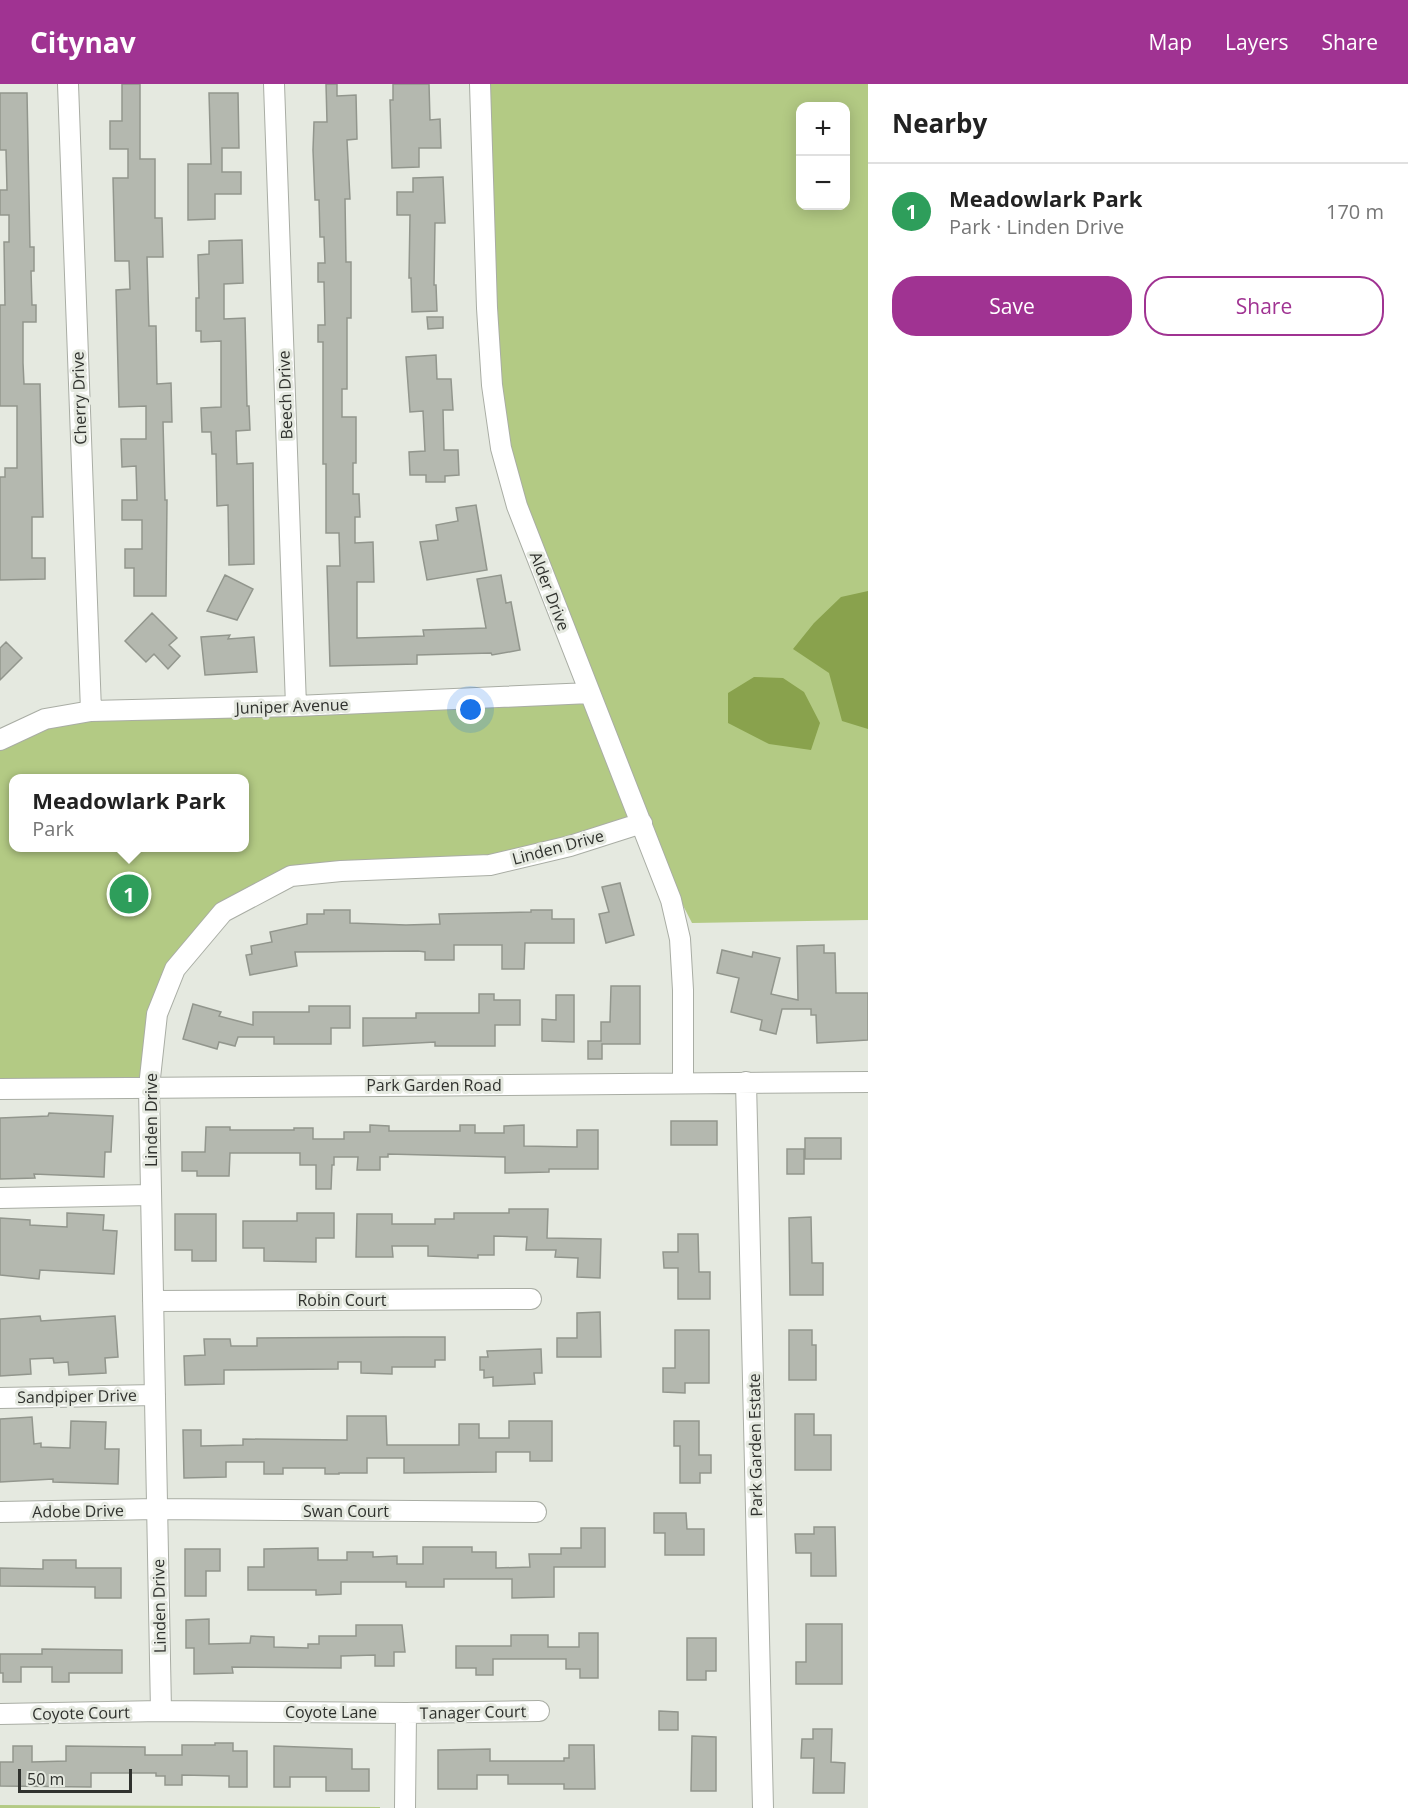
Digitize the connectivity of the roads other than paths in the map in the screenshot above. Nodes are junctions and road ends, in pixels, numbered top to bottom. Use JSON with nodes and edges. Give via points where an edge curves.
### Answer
{"nodes":[{"id":1,"x":68,"y":84,"type":"edge"},
{"id":2,"x":274,"y":84,"type":"edge"},
{"id":3,"x":480,"y":84,"type":"edge"},
{"id":4,"x":590,"y":693,"type":"junction"},
{"id":5,"x":297,"y":706,"type":"junction"},
{"id":6,"x":91,"y":711,"type":"junction"},
{"id":7,"x":0,"y":740,"type":"edge"},
{"id":8,"x":642,"y":823,"type":"junction"},
{"id":9,"x":868,"y":1082,"type":"edge"},
{"id":10,"x":683,"y":1083,"type":"junction"},
{"id":11,"x":746,"y":1083,"type":"junction"},
{"id":12,"x":149,"y":1087,"type":"junction"},
{"id":13,"x":0,"y":1089,"type":"edge"},
{"id":14,"x":151,"y":1195,"type":"junction"},
{"id":15,"x":0,"y":1198,"type":"edge"},
{"id":16,"x":531,"y":1299,"type":"dead end"},
{"id":17,"x":153,"y":1301,"type":"junction"},
{"id":18,"x":155,"y":1395,"type":"junction"},
{"id":19,"x":0,"y":1398,"type":"edge"},
{"id":20,"x":156,"y":1509,"type":"junction"},
{"id":21,"x":0,"y":1512,"type":"edge"},
{"id":22,"x":536,"y":1512,"type":"dead end"},
{"id":23,"x":161,"y":1711,"type":"junction"},
{"id":24,"x":539,"y":1711,"type":"dead end"},
{"id":25,"x":406,"y":1713,"type":"junction"},
{"id":26,"x":0,"y":1714,"type":"edge"},
{"id":27,"x":405,"y":1808,"type":"edge"},
{"id":28,"x":763,"y":1808,"type":"edge"}],
"edges":[{"from":1,"to":6,"type":"street","name":"Cherry Drive"},
{"from":2,"to":5,"type":"street","name":"Beech Drive"},
{"from":3,"to":4,"type":"street","name":"Alder Drive","via":[[487,308],[501,448],[517,506]]},
{"from":4,"to":5,"type":"street","name":"Juniper Avenue"},
{"from":4,"to":8,"type":"street","name":"Alder Drive"},
{"from":5,"to":6,"type":"street","name":"Juniper Avenue"},
{"from":6,"to":7,"type":"street","name":"Juniper Avenue","via":[[45,719]]},
{"from":8,"to":10,"type":"street","name":"Alder Drive","via":[[671,900],[680,939]]},
{"from":8,"to":12,"type":"street","name":"Linden Drive","via":[[490,865],[291,876],[223,912],[175,969],[158,1014]]},
{"from":9,"to":11,"type":"street","name":"Park Garden Road"},
{"from":10,"to":11,"type":"street","name":"Park Garden Road"},
{"from":10,"to":12,"type":"street","name":"Park Garden Road"},
{"from":11,"to":28,"type":"street","name":"Park Garden Estate"},
{"from":12,"to":13,"type":"street","name":"Park Garden Road"},
{"from":12,"to":14,"type":"street","name":"Linden Drive"},
{"from":14,"to":15,"type":"street"},
{"from":14,"to":17,"type":"street","name":"Linden Drive"},
{"from":16,"to":17,"type":"street","name":"Robin Court"},
{"from":17,"to":18,"type":"street","name":"Linden Drive"},
{"from":18,"to":19,"type":"street","name":"Sandpiper Drive"},
{"from":18,"to":20,"type":"street","name":"Linden Drive"},
{"from":20,"to":21,"type":"street","name":"Adobe Drive"},
{"from":20,"to":22,"type":"street","name":"Swan Court"},
{"from":20,"to":23,"type":"street","name":"Linden Drive"},
{"from":23,"to":25,"type":"street","name":"Coyote Lane"},
{"from":23,"to":26,"type":"street","name":"Coyote Court"},
{"from":24,"to":25,"type":"street","name":"Tanager Court"},
{"from":25,"to":27,"type":"street"}]}
